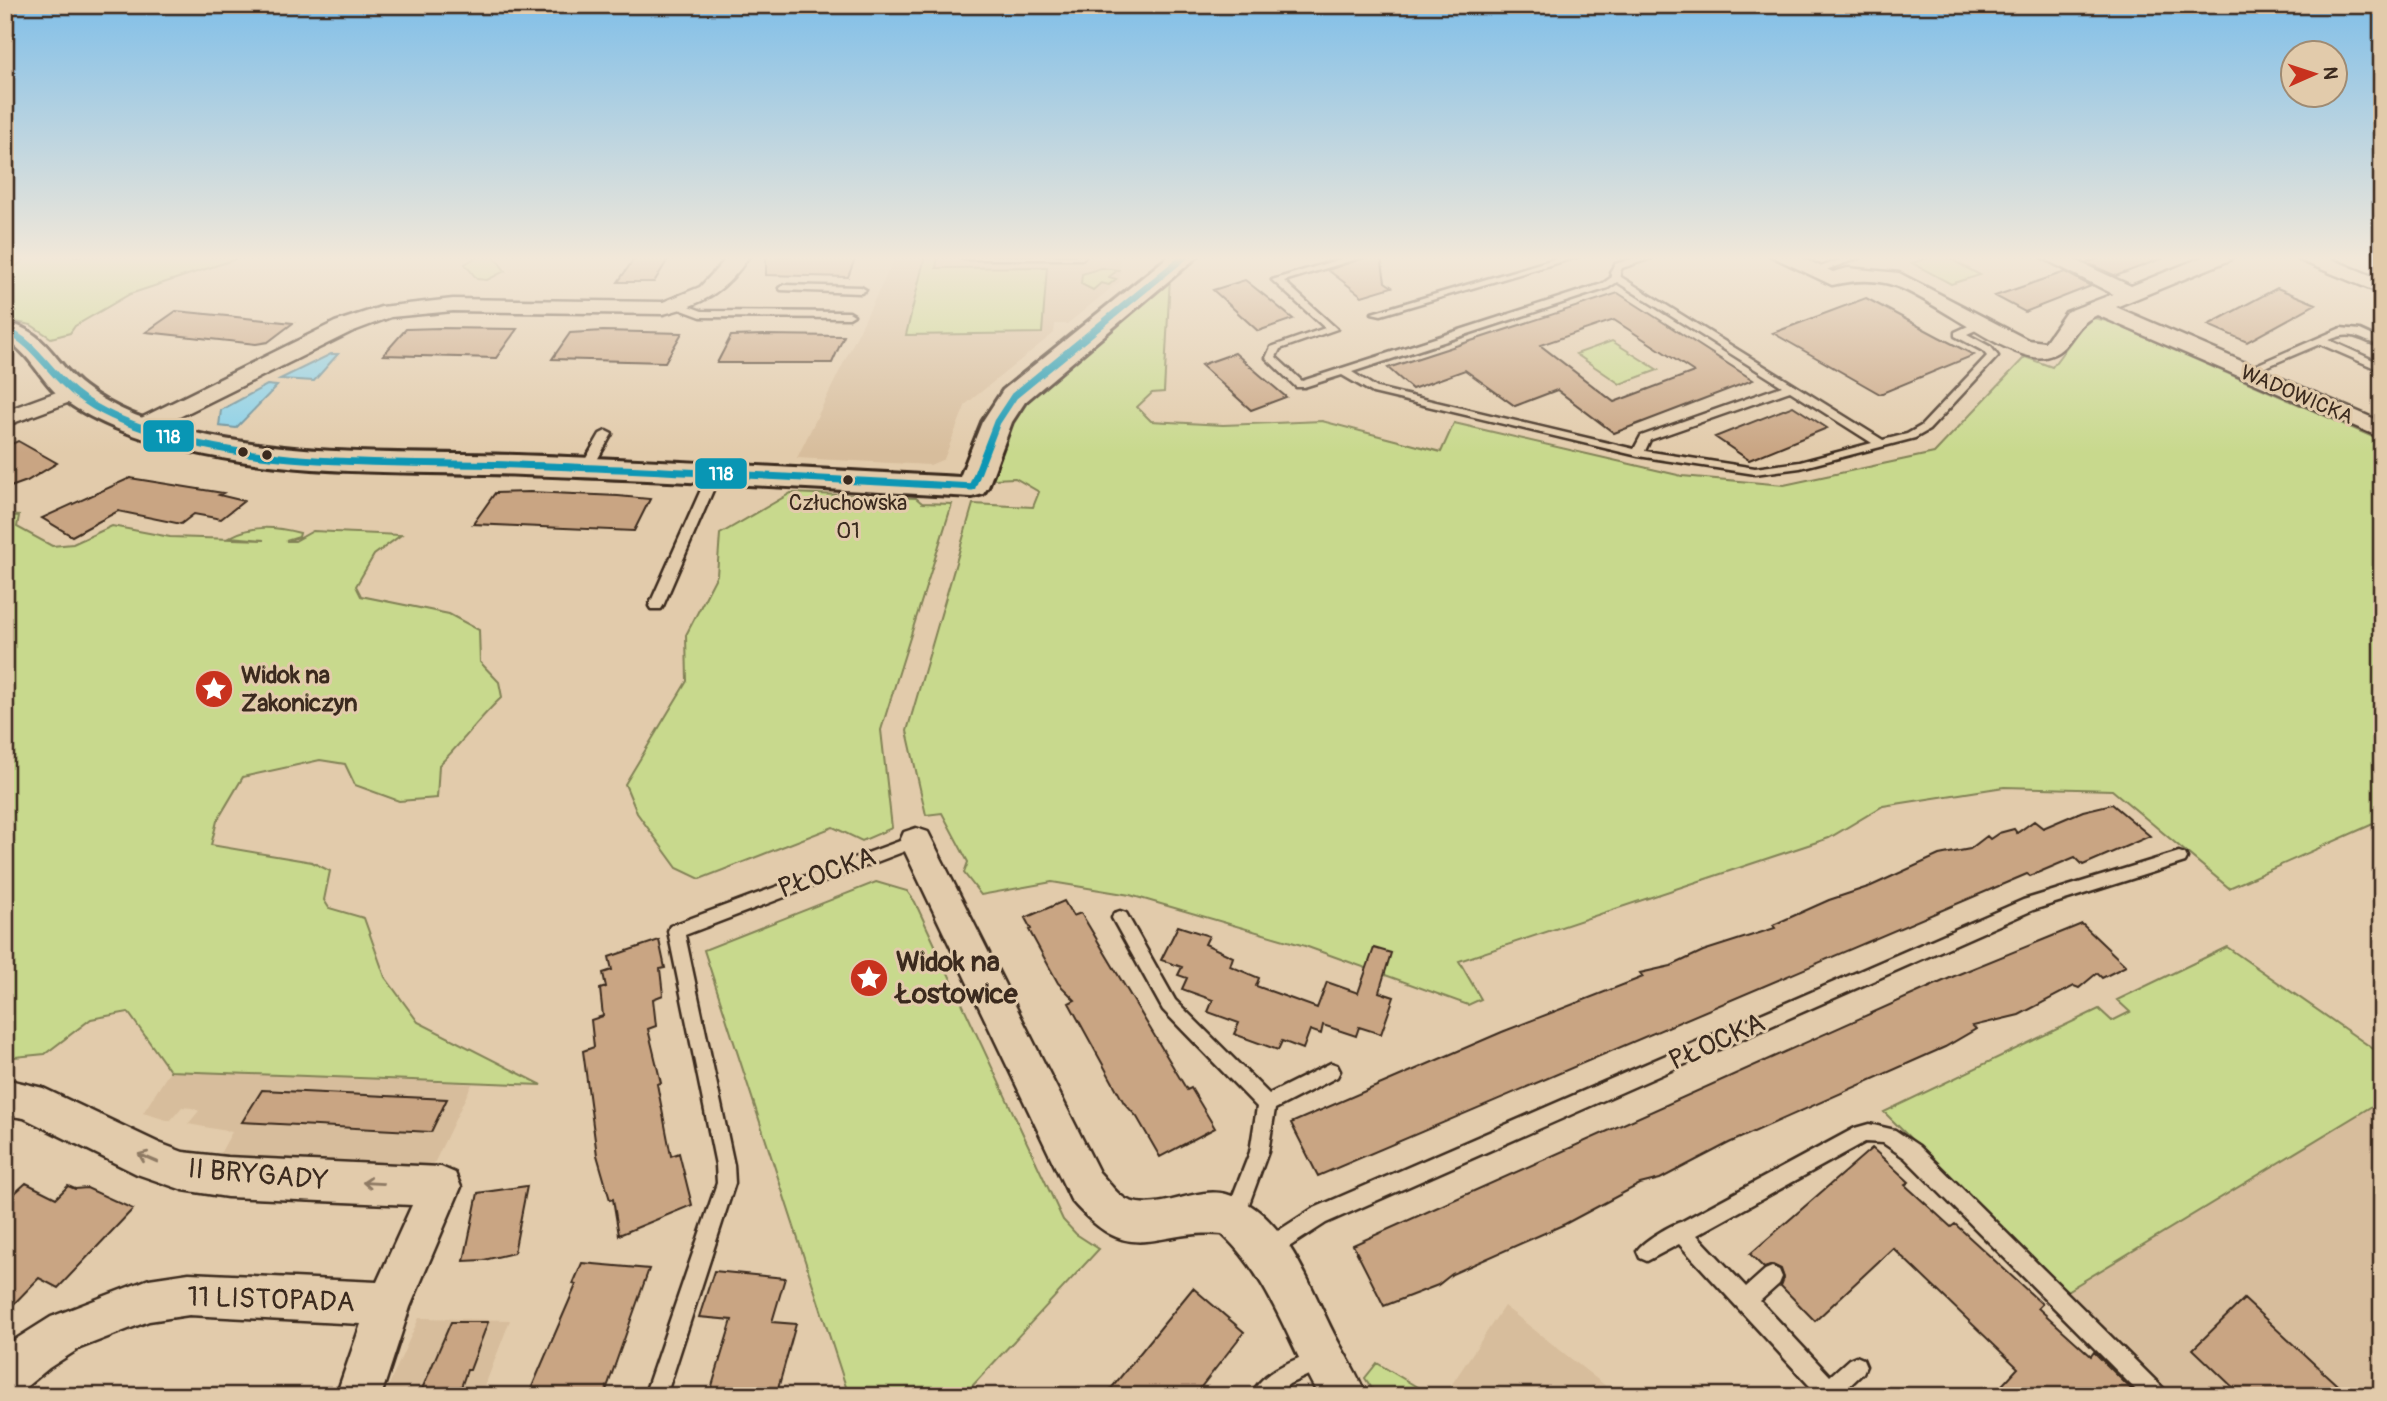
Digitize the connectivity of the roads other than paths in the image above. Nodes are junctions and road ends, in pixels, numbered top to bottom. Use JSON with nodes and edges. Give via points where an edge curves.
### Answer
{"nodes":[{"id":1,"x":359,"y":321,"type":"edge"},
{"id":2,"x":1105,"y":321,"type":"edge"},
{"id":3,"x":1323,"y":321,"type":"edge"},
{"id":4,"x":1498,"y":321,"type":"edge"},
{"id":5,"x":1686,"y":321,"type":"edge"},
{"id":6,"x":1976,"y":321,"type":"edge"},
{"id":7,"x":2071,"y":321,"type":"edge"},
{"id":8,"x":2130,"y":321,"type":"edge"},
{"id":9,"x":1981,"y":324,"type":"junction"},
{"id":10,"x":5,"y":330,"type":"edge"},
{"id":11,"x":2320,"y":340,"type":"junction"},
{"id":12,"x":2382,"y":344,"type":"edge"},
{"id":13,"x":2382,"y":368,"type":"edge"},
{"id":14,"x":1345,"y":372,"type":"junction"},
{"id":15,"x":2245,"y":372,"type":"junction"},
{"id":16,"x":1791,"y":387,"type":"junction"},
{"id":17,"x":73,"y":393,"type":"junction"},
{"id":18,"x":5,"y":419,"type":"edge"},
{"id":19,"x":141,"y":427,"type":"junction"},
{"id":20,"x":2382,"y":431,"type":"edge"},
{"id":21,"x":606,"y":434,"type":"dead end"},
{"id":22,"x":1880,"y":443,"type":"junction"},
{"id":23,"x":1638,"y":453,"type":"junction"},
{"id":24,"x":587,"y":467,"type":"junction"},
{"id":25,"x":715,"y":474,"type":"junction"},
{"id":26,"x":656,"y":606,"type":"dead end"},
{"id":27,"x":916,"y":841,"type":"joint"},
{"id":28,"x":2179,"y":858,"type":"dead end"},
{"id":29,"x":1120,"y":918,"type":"dead end"},
{"id":30,"x":1331,"y":1071,"type":"dead end"},
{"id":31,"x":5,"y":1097,"type":"edge"},
{"id":32,"x":1267,"y":1104,"type":"junction"},
{"id":33,"x":441,"y":1186,"type":"joint"},
{"id":34,"x":1234,"y":1218,"type":"junction"},
{"id":35,"x":1680,"y":1231,"type":"junction"},
{"id":36,"x":1266,"y":1250,"type":"junction"},
{"id":37,"x":1647,"y":1251,"type":"dead end"},
{"id":38,"x":1772,"y":1277,"type":"dead end"},
{"id":39,"x":1745,"y":1301,"type":"junction"},
{"id":40,"x":389,"y":1304,"type":"junction"},
{"id":41,"x":1322,"y":1358,"type":"junction"},
{"id":42,"x":1856,"y":1366,"type":"dead end"},
{"id":43,"x":5,"y":1375,"type":"edge"},
{"id":44,"x":1831,"y":1393,"type":"edge"},
{"id":45,"x":358,"y":1396,"type":"edge"},
{"id":46,"x":654,"y":1396,"type":"edge"},
{"id":47,"x":1261,"y":1396,"type":"edge"},
{"id":48,"x":1344,"y":1396,"type":"edge"},
{"id":49,"x":2157,"y":1396,"type":"edge"}],
"edges":[{"from":1,"to":19,"type":"street"},
{"from":2,"to":25,"type":"street","via":[[1014,396],[997,422],[972,487]]},
{"from":3,"to":14,"type":"lane","via":[[1332,329],[1276,347],[1271,358],[1300,385]]},
{"from":4,"to":14,"type":"lane"},
{"from":5,"to":16,"type":"lane"},
{"from":6,"to":9,"type":"street"},
{"from":7,"to":9,"type":"street","via":[[2053,347],[2041,351]]},
{"from":8,"to":15,"type":"street","name":"WADOWICKA"},
{"from":9,"to":22,"type":"lane","via":[[1959,334],[1993,356],[1936,420],[1911,436]]},
{"from":10,"to":17,"type":"street","via":[[25,337]]},
{"from":11,"to":12,"type":"lane","via":[[2341,331],[2356,332]]},
{"from":11,"to":13,"type":"lane"},
{"from":11,"to":15,"type":"lane"},
{"from":14,"to":23,"type":"lane","via":[[1373,390]]},
{"from":15,"to":20,"type":"street","name":"WADOWICKA"},
{"from":16,"to":22,"type":"lane"},
{"from":16,"to":23,"type":"lane","via":[[1645,438]]},
{"from":17,"to":18,"type":"street"},
{"from":17,"to":19,"type":"street"},
{"from":19,"to":24,"type":"street","via":[[212,447],[268,455]]},
{"from":21,"to":24,"type":"lane"},
{"from":22,"to":23,"type":"lane","via":[[1770,471]]},
{"from":24,"to":25,"type":"street"},
{"from":25,"to":26,"type":"lane"},
{"from":27,"to":34,"type":"street","name":"PŁOCKA","via":[[1085,1186],[1122,1220],[1158,1222],[1201,1213]]},
{"from":27,"to":46,"type":"lane","name":"PŁOCKA","via":[[676,931],[726,1183]]},
{"from":28,"to":36,"type":"lane","name":"PŁOCKA","via":[[2029,905],[1319,1216]]},
{"from":29,"to":32,"type":"lane","via":[[1169,1005]]},
{"from":30,"to":32,"type":"lane"},
{"from":33,"to":31,"type":"street","name":"II BRYGADY","one_way":true,"via":[[183,1171],[29,1101]]},
{"from":32,"to":34,"type":"lane","via":[[1259,1152]]},
{"from":33,"to":40,"type":"street","name":"11 LISTOPADA"},
{"from":34,"to":36,"type":"street"},
{"from":35,"to":37,"type":"lane"},
{"from":35,"to":39,"type":"lane"},
{"from":35,"to":49,"type":"lane","via":[[1874,1131],[1898,1140],[1912,1152]]},
{"from":36,"to":41,"type":"street"},
{"from":38,"to":39,"type":"lane"},
{"from":39,"to":44,"type":"lane"},
{"from":40,"to":43,"type":"street","name":"11 LISTOPADA","via":[[189,1294],[149,1300],[66,1332]]},
{"from":40,"to":45,"type":"street","name":"11 LISTOPADA"},
{"from":41,"to":47,"type":"lane","via":[[1282,1377]]},
{"from":41,"to":48,"type":"street"},
{"from":42,"to":44,"type":"lane"}]}
